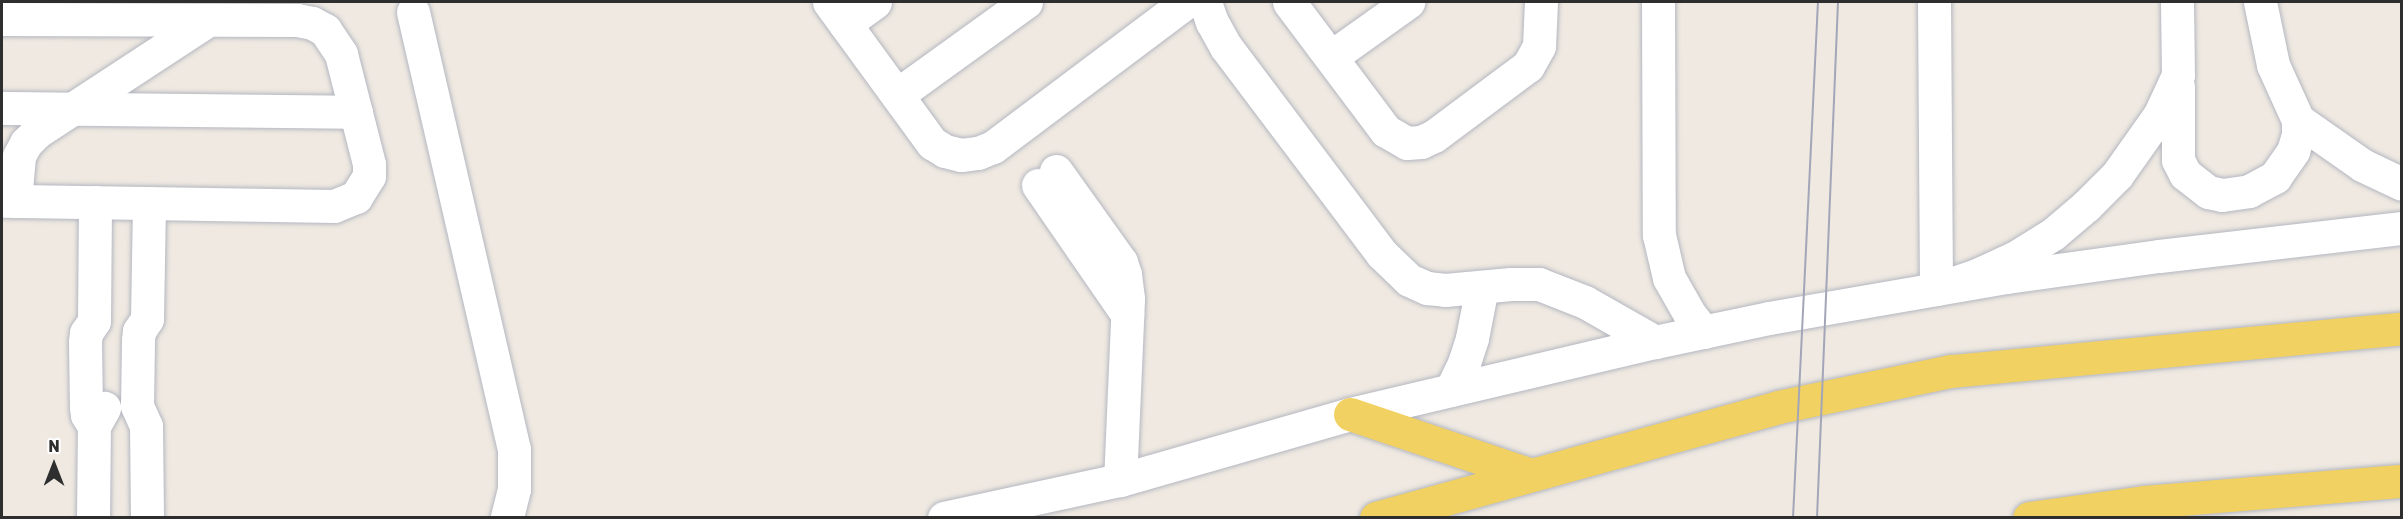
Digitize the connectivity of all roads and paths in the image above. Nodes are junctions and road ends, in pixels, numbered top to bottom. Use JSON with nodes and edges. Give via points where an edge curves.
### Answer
{"nodes":[{"id":1,"x":875,"y":2,"type":"edge"},
{"id":2,"x":1026,"y":2,"type":"edge"},
{"id":3,"x":1186,"y":2,"type":"edge"},
{"id":4,"x":1205,"y":2,"type":"edge"},
{"id":5,"x":1289,"y":2,"type":"edge"},
{"id":6,"x":1408,"y":2,"type":"edge"},
{"id":7,"x":1541,"y":2,"type":"edge"},
{"id":8,"x":1658,"y":2,"type":"edge"},
{"id":9,"x":1934,"y":2,"type":"edge"},
{"id":10,"x":2177,"y":2,"type":"edge"},
{"id":11,"x":2260,"y":2,"type":"edge"},
{"id":12,"x":413,"y":12,"type":"dead end"},
{"id":13,"x":837,"y":13,"type":"edge"},
{"id":14,"x":2,"y":19,"type":"edge"},
{"id":15,"x":208,"y":20,"type":"junction"},
{"id":16,"x":1331,"y":57,"type":"junction"},
{"id":17,"x":2178,"y":75,"type":"junction"},
{"id":18,"x":897,"y":95,"type":"junction"},
{"id":19,"x":2,"y":108,"type":"edge"},
{"id":20,"x":73,"y":108,"type":"junction"},
{"id":21,"x":356,"y":112,"type":"junction"},
{"id":22,"x":2298,"y":120,"type":"junction"},
{"id":23,"x":1047,"y":178,"type":"dead end"},
{"id":24,"x":2402,"y":184,"type":"edge"},
{"id":25,"x":8,"y":201,"type":"edge"},
{"id":26,"x":95,"y":202,"type":"junction"},
{"id":27,"x":150,"y":203,"type":"junction"},
{"id":28,"x":2402,"y":228,"type":"edge"},
{"id":29,"x":1482,"y":287,"type":"junction"},
{"id":30,"x":1936,"y":289,"type":"junction"},
{"id":31,"x":2402,"y":328,"type":"edge"},
{"id":32,"x":1704,"y":332,"type":"junction"},
{"id":33,"x":1655,"y":342,"type":"junction"},
{"id":34,"x":1451,"y":390,"type":"junction"},
{"id":35,"x":1350,"y":414,"type":"junction"},
{"id":36,"x":94,"y":426,"type":"junction"},
{"id":37,"x":146,"y":426,"type":"junction"},
{"id":38,"x":1528,"y":474,"type":"junction"},
{"id":39,"x":1120,"y":480,"type":"junction"},
{"id":40,"x":2402,"y":482,"type":"edge"},
{"id":41,"x":93,"y":518,"type":"edge"},
{"id":42,"x":147,"y":518,"type":"edge"},
{"id":43,"x":507,"y":518,"type":"edge"},
{"id":44,"x":944,"y":518,"type":"edge"},
{"id":45,"x":1376,"y":518,"type":"edge"},
{"id":46,"x":2029,"y":518,"type":"edge"}],
"edges":[{"from":1,"to":13,"type":"street"},
{"from":2,"to":18,"type":"street"},
{"from":3,"to":18,"type":"street","via":[[993,147],[978,153],[961,155],[932,143]]},
{"from":4,"to":29,"type":"street","via":[[1226,47],[1395,268],[1426,288],[1445,291]]},
{"from":5,"to":16,"type":"street"},
{"from":6,"to":16,"type":"street"},
{"from":7,"to":16,"type":"street","via":[[1539,46],[1528,66],[1421,142],[1407,143],[1386,131]]},
{"from":8,"to":32,"type":"street","via":[[1659,235],[1669,278]]},
{"from":9,"to":30,"type":"street"},
{"from":10,"to":17,"type":"street"},
{"from":11,"to":22,"type":"street","via":[[2272,65]]},
{"from":12,"to":43,"type":"street","via":[[514,449],[514,489]]},
{"from":13,"to":18,"type":"street"},
{"from":14,"to":15,"type":"street"},
{"from":15,"to":20,"type":"street"},
{"from":15,"to":21,"type":"street","via":[[297,20],[325,30],[341,54]]},
{"from":17,"to":22,"type":"street","via":[[2178,160],[2185,174],[2208,192],[2222,195],[2249,191],[2274,177],[2293,151]]},
{"from":17,"to":30,"type":"street","via":[[2140,146],[2086,206],[2053,234],[2016,257]]},
{"from":19,"to":20,"type":"street"},
{"from":20,"to":21,"type":"street"},
{"from":20,"to":25,"type":"street","via":[[26,143]]},
{"from":21,"to":27,"type":"street","via":[[369,176],[356,197],[346,203]]},
{"from":22,"to":24,"type":"street","via":[[2362,165]]},
{"from":23,"to":39,"type":"street","via":[[1126,314]]},
{"from":25,"to":26,"type":"street"},
{"from":26,"to":27,"type":"street"},
{"from":26,"to":36,"type":"street","via":[[94,321],[86,333],[85,360],[87,415]]},
{"from":27,"to":37,"type":"street","via":[[147,319],[138,340],[137,406]]},
{"from":28,"to":30,"type":"street","via":[[2159,255]]},
{"from":29,"to":33,"type":"street","via":[[1539,284],[1563,292]]},
{"from":29,"to":34,"type":"street","via":[[1472,338]]},
{"from":30,"to":32,"type":"street"},
{"from":31,"to":38,"type":"main road","via":[[1951,371],[1778,407]]},
{"from":32,"to":33,"type":"street"},
{"from":33,"to":34,"type":"street"},
{"from":34,"to":35,"type":"street"},
{"from":35,"to":38,"type":"main road"},
{"from":35,"to":39,"type":"street"},
{"from":36,"to":37,"type":"street"},
{"from":36,"to":41,"type":"street"},
{"from":37,"to":42,"type":"street"},
{"from":38,"to":45,"type":"main road"},
{"from":39,"to":44,"type":"street"},
{"from":40,"to":46,"type":"main road","via":[[2144,501]]}]}
